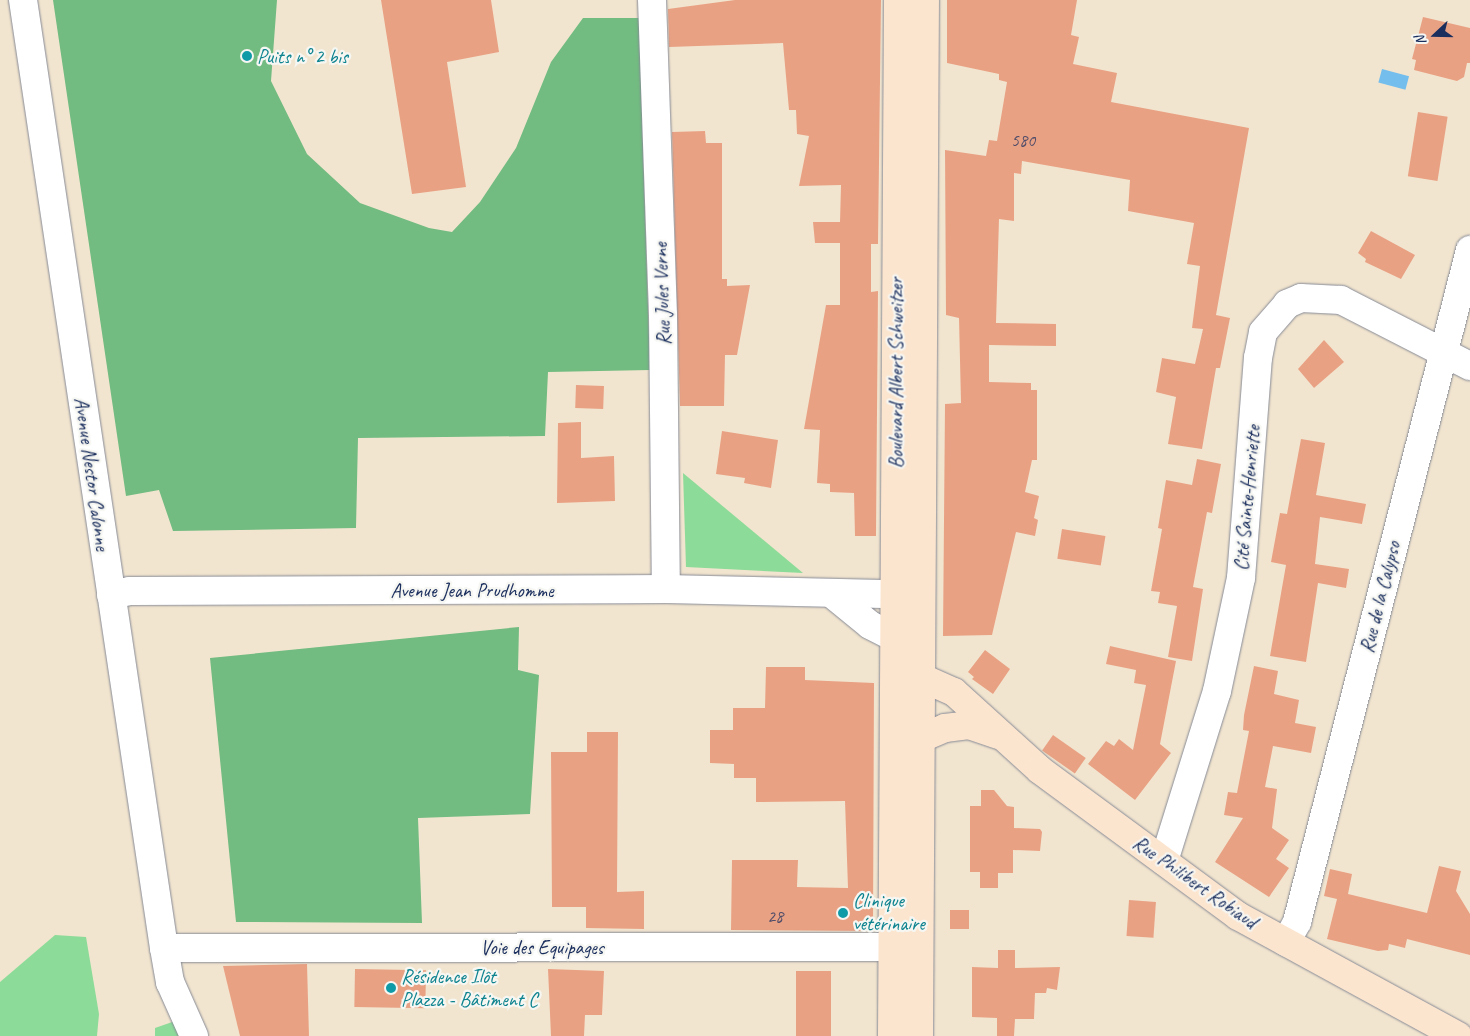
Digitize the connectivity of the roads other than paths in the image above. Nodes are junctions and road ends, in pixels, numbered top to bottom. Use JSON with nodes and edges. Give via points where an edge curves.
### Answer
{"nodes":[{"id":1,"x":23,"y":0,"type":"edge"},
{"id":2,"x":652,"y":0,"type":"edge"},
{"id":3,"x":898,"y":0,"type":"edge"},
{"id":4,"x":925,"y":0,"type":"edge"},
{"id":5,"x":1470,"y":250,"type":"edge"},
{"id":6,"x":1443,"y":352,"type":"junction"},
{"id":7,"x":1470,"y":366,"type":"edge"},
{"id":8,"x":666,"y":589,"type":"junction"},
{"id":9,"x":832,"y":594,"type":"junction"},
{"id":10,"x":894,"y":594,"type":"junction"},
{"id":11,"x":111,"y":595,"type":"junction"},
{"id":12,"x":894,"y":637,"type":"junction"},
{"id":13,"x":914,"y":680,"type":"junction"},
{"id":14,"x":998,"y":735,"type":"junction"},
{"id":15,"x":907,"y":740,"type":"junction"},
{"id":16,"x":1164,"y":861,"type":"junction"},
{"id":17,"x":1286,"y":942,"type":"junction"},
{"id":18,"x":906,"y":947,"type":"junction"},
{"id":19,"x":164,"y":948,"type":"junction"},
{"id":20,"x":194,"y":1036,"type":"edge"},
{"id":21,"x":892,"y":1036,"type":"edge"},
{"id":22,"x":919,"y":1036,"type":"edge"},
{"id":23,"x":1458,"y":1036,"type":"edge"}],
"edges":[{"from":1,"to":11,"type":"street","name":"Avenue Nestor Calonne"},
{"from":2,"to":8,"type":"street","name":"Rue Jules Verne","via":[[663,315]]},
{"from":3,"to":10,"type":"main road","name":"Boulevard Albert Schweitzer"},
{"from":4,"to":13,"type":"main road","name":"Boulevard Albert Schweitzer"},
{"from":5,"to":6,"type":"street","name":"Rue de la Calypso"},
{"from":6,"to":7,"type":"street","name":"Cité Sainte-Henriette"},
{"from":6,"to":16,"type":"street","name":"Cité Sainte-Henriette","via":[[1341,300],[1318,297],[1300,298],[1287,304],[1263,332],[1258,358],[1240,578],[1217,691]]},
{"from":6,"to":17,"type":"street","name":"Rue de la Calypso","via":[[1297,922]]},
{"from":8,"to":9,"type":"street","name":"Avenue Jean Prudhomme","via":[[807,589]]},
{"from":8,"to":11,"type":"street","name":"Avenue Jean Prudhomme","via":[[130,591]]},
{"from":9,"to":10,"type":"street","name":"Avenue Jean Prudhomme"},
{"from":9,"to":12,"type":"street","name":"Avenue Jean Prudhomme","via":[[870,625]]},
{"from":10,"to":12,"type":"main road","name":"Boulevard Albert Schweitzer"},
{"from":10,"to":13,"type":"main road","via":[[911,606],[911,670]]},
{"from":11,"to":19,"type":"street","name":"Avenue Nestor Calonne"},
{"from":12,"to":13,"type":"main road","via":[[908,644]]},
{"from":12,"to":15,"type":"main road","name":"Boulevard Albert Schweitzer"},
{"from":13,"to":14,"type":"main road","name":"Rue Philibert Robiaud","via":[[954,692]]},
{"from":13,"to":15,"type":"main road","name":"Boulevard Albert Schweitzer"},
{"from":14,"to":15,"type":"main road","name":"Rue Philibert Robiaud","via":[[969,725],[945,728]]},
{"from":14,"to":16,"type":"main road","name":"Rue Philibert Robiaud"},
{"from":15,"to":18,"type":"main road","name":"Boulevard Albert Schweitzer"},
{"from":16,"to":17,"type":"main road","name":"Rue Philibert Robiaud","via":[[1238,916]]},
{"from":17,"to":23,"type":"main road","name":"Rue Philibert Robiaud"},
{"from":18,"to":19,"type":"street","name":"Voie des Equipages"},
{"from":18,"to":21,"type":"main road","name":"Boulevard Albert Schweitzer"},
{"from":18,"to":22,"type":"main road","name":"Boulevard Albert Schweitzer"},
{"from":19,"to":20,"type":"street","name":"Avenue Nestor Calonne","via":[[170,982]]}]}
